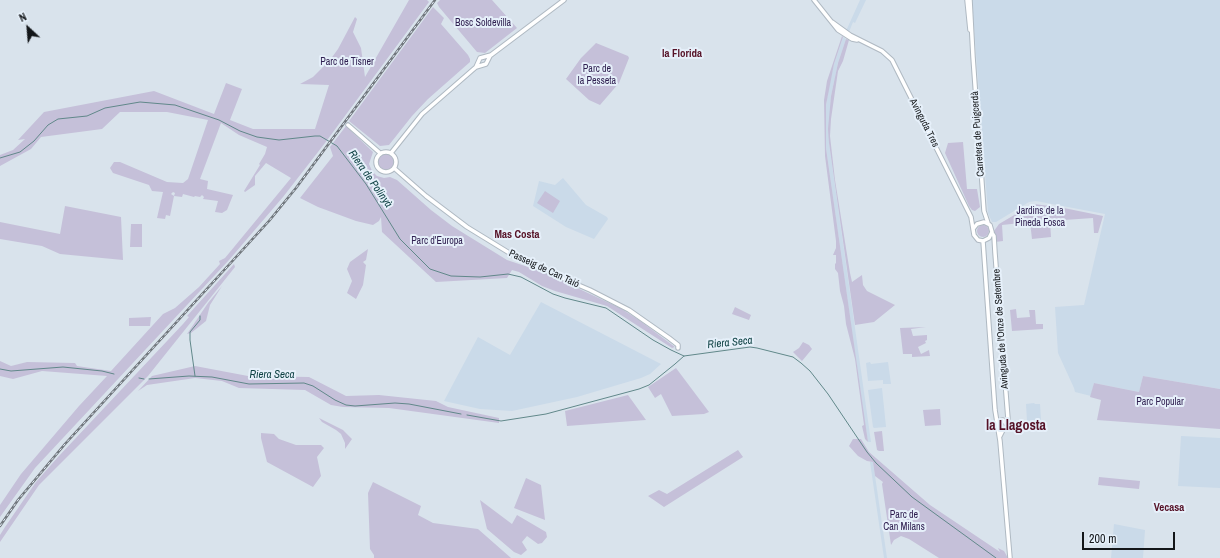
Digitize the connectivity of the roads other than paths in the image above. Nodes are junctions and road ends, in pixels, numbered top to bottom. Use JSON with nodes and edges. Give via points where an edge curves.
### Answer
{"nodes":[{"id":1,"x":564,"y":0,"type":"edge"},
{"id":2,"x":814,"y":0,"type":"edge"},
{"id":3,"x":967,"y":0,"type":"edge"},
{"id":4,"x":970,"y":0,"type":"edge"},
{"id":5,"x":968,"y":6,"type":"junction"},
{"id":6,"x":971,"y":11,"type":"junction"},
{"id":7,"x":968,"y":16,"type":"junction"},
{"id":8,"x":973,"y":57,"type":"junction"},
{"id":9,"x":486,"y":59,"type":"junction"},
{"id":10,"x":478,"y":61,"type":"junction"},
{"id":11,"x":481,"y":65,"type":"junction"},
{"id":12,"x":476,"y":67,"type":"junction"},
{"id":13,"x":348,"y":125,"type":"dead end"},
{"id":14,"x":380,"y":153,"type":"junction"},
{"id":15,"x":391,"y":153,"type":"junction"},
{"id":16,"x":394,"y":168,"type":"junction"},
{"id":17,"x":984,"y":211,"type":"junction"},
{"id":18,"x":971,"y":217,"type":"junction"},
{"id":19,"x":980,"y":222,"type":"junction"},
{"id":20,"x":988,"y":223,"type":"junction"},
{"id":21,"x":973,"y":229,"type":"junction"},
{"id":22,"x":992,"y":233,"type":"junction"},
{"id":23,"x":983,"y":241,"type":"junction"},
{"id":24,"x":678,"y":348,"type":"dead end"},
{"id":25,"x":1007,"y":424,"type":"junction"},
{"id":26,"x":997,"y":425,"type":"junction"},
{"id":27,"x":1003,"y":430,"type":"junction"},
{"id":28,"x":1000,"y":440,"type":"junction"},
{"id":29,"x":1010,"y":558,"type":"edge"}],
"edges":[{"from":1,"to":9,"type":"main road"},
{"from":2,"to":18,"type":"main road","name":"Avinguda Tres","via":[[842,33],[882,51],[895,65]]},
{"from":3,"to":5,"type":"main road","name":"Carretera de Puigcerdà"},
{"from":4,"to":6,"type":"main road","name":"Carretera de Puigcerdà"},
{"from":5,"to":6,"type":"main road"},
{"from":5,"to":7,"type":"main road","name":"Carretera de Puigcerdà"},
{"from":6,"to":7,"type":"main road"},
{"from":6,"to":8,"type":"main road","name":"Carretera de Puigcerdà"},
{"from":7,"to":8,"type":"main road","name":"Carretera de Puigcerdà"},
{"from":8,"to":17,"type":"main road","name":"Carretera de Puigcerdà"},
{"from":9,"to":10,"type":"main road","via":[[480,58]]},
{"from":9,"to":11,"type":"main road","via":[[486,64]]},
{"from":10,"to":11,"type":"main road"},
{"from":10,"to":12,"type":"main road"},
{"from":11,"to":12,"type":"main road"},
{"from":12,"to":15,"type":"main road","via":[[422,114]]},
{"from":13,"to":14,"type":"main road"},
{"from":14,"to":15,"type":"main road"},
{"from":14,"to":16,"type":"main road","via":[[376,161],[380,170],[389,172]]},
{"from":15,"to":16,"type":"main road","via":[[396,159]]},
{"from":16,"to":24,"type":"main road","name":"Passeig de Can Taió","via":[[473,231],[510,254],[628,310],[669,338],[678,345]]},
{"from":17,"to":19,"type":"main road","name":"Carretera de Puigcerdà"},
{"from":17,"to":20,"type":"main road","name":"Carretera de Puigcerdà"},
{"from":18,"to":19,"type":"main road"},
{"from":18,"to":21,"type":"main road","name":"Avinguda Tres"},
{"from":19,"to":20,"type":"main road"},
{"from":19,"to":21,"type":"main road"},
{"from":20,"to":22,"type":"main road","via":[[992,227]]},
{"from":21,"to":23,"type":"main road","via":[[975,237]]},
{"from":22,"to":23,"type":"main road"},
{"from":22,"to":25,"type":"main road","name":"Avinguda de l'Onze de Setembre"},
{"from":23,"to":26,"type":"main road","name":"Avinguda de l'Onze de Setembre"},
{"from":25,"to":26,"type":"main road","via":[[1001,420]]},
{"from":25,"to":27,"type":"main road"},
{"from":26,"to":27,"type":"main road"},
{"from":26,"to":28,"type":"main road","name":"Avinguda de l'Onze de Setembre"},
{"from":27,"to":28,"type":"main road","name":"Avinguda de l'Onze de Setembre"},
{"from":28,"to":29,"type":"main road","name":"Avinguda de l'Onze de Setembre"}]}
